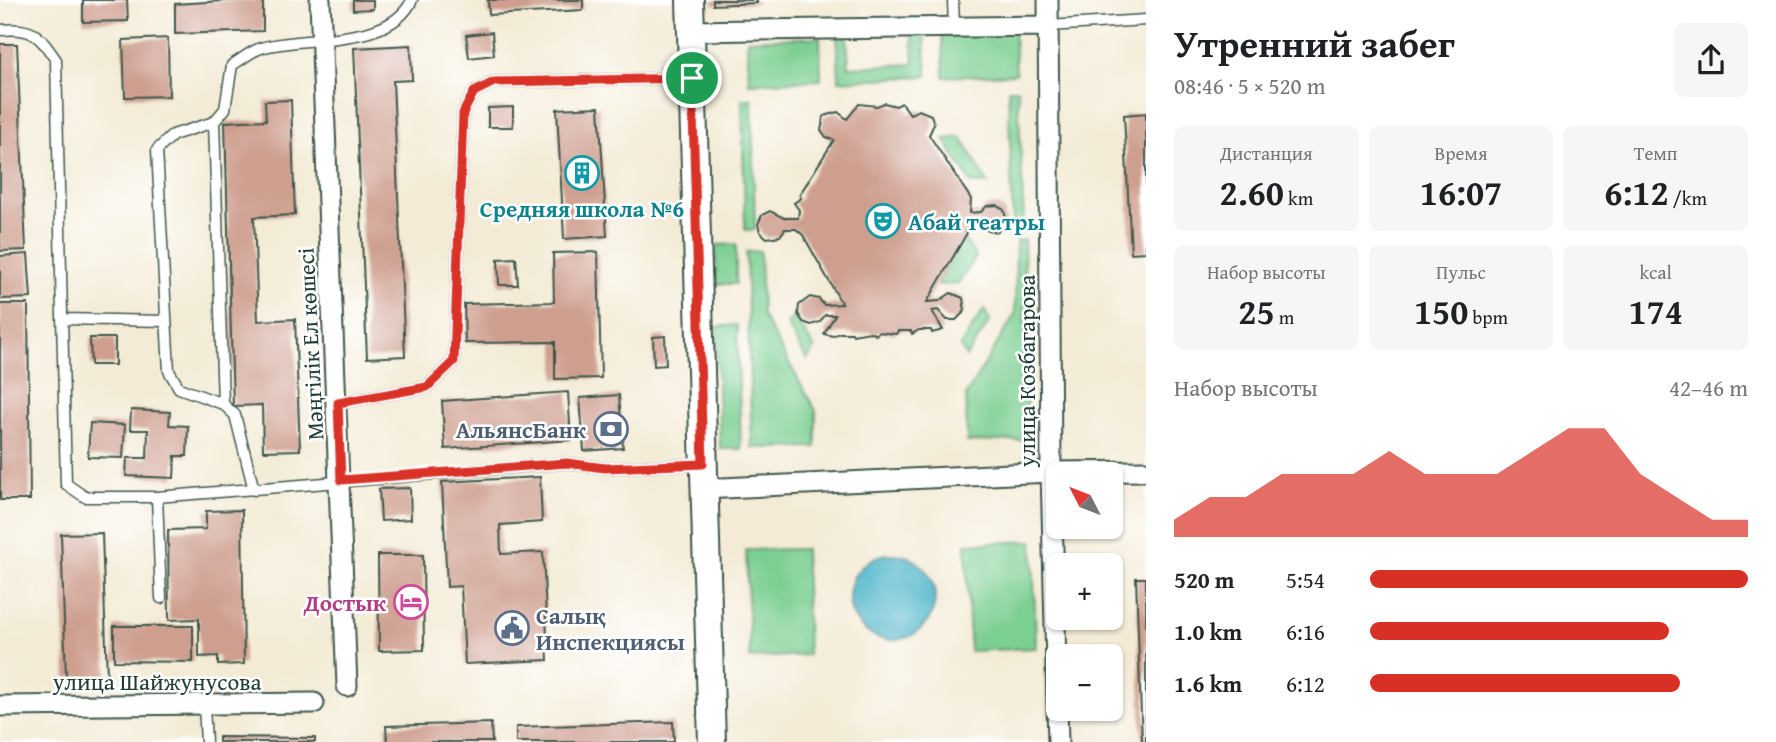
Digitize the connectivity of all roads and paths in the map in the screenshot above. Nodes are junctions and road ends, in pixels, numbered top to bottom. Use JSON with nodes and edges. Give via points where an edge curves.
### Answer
{"nodes":[{"id":1,"x":320,"y":0,"type":"edge"},
{"id":2,"x":412,"y":0,"type":"edge"},
{"id":3,"x":690,"y":0,"type":"edge"},
{"id":4,"x":953,"y":0,"type":"edge"},
{"id":5,"x":1048,"y":0,"type":"edge"},
{"id":6,"x":1146,"y":20,"type":"edge"},
{"id":7,"x":1048,"y":26,"type":"junction"},
{"id":8,"x":954,"y":27,"type":"junction"},
{"id":9,"x":0,"y":30,"type":"edge"},
{"id":10,"x":691,"y":31,"type":"junction"},
{"id":11,"x":322,"y":41,"type":"junction"},
{"id":12,"x":692,"y":78,"type":"junction"},
{"id":13,"x":214,"y":122,"type":"junction"},
{"id":14,"x":62,"y":318,"type":"junction"},
{"id":15,"x":166,"y":321,"type":"junction"},
{"id":16,"x":338,"y":403,"type":"junction"},
{"id":17,"x":223,"y":404,"type":"junction"},
{"id":18,"x":1051,"y":462,"type":"edge"},
{"id":19,"x":1124,"y":471,"type":"edge"},
{"id":20,"x":1146,"y":471,"type":"edge"},
{"id":21,"x":1046,"y":472,"type":"edge"},
{"id":22,"x":703,"y":476,"type":"junction"},
{"id":23,"x":341,"y":480,"type":"junction"},
{"id":24,"x":254,"y":490,"type":"junction"},
{"id":25,"x":157,"y":497,"type":"junction"},
{"id":26,"x":1053,"y":539,"type":"edge"},
{"id":27,"x":160,"y":598,"type":"dead end"},
{"id":28,"x":347,"y":686,"type":"dead end"},
{"id":29,"x":314,"y":703,"type":"dead end"},
{"id":30,"x":0,"y":706,"type":"edge"},
{"id":31,"x":204,"y":706,"type":"junction"},
{"id":32,"x":206,"y":742,"type":"edge"},
{"id":33,"x":712,"y":742,"type":"edge"},
{"id":34,"x":1058,"y":742,"type":"edge"}],
"edges":[{"from":1,"to":11,"type":"street","name":"Мәңгілік Ел көшесі"},
{"from":2,"to":11,"type":"lane","via":[[405,14],[387,26]]},
{"from":3,"to":10,"type":"street"},
{"from":4,"to":8,"type":"lane"},
{"from":5,"to":7,"type":"street","name":"улица Козбагарова"},
{"from":6,"to":7,"type":"lane"},
{"from":7,"to":8,"type":"street"},
{"from":7,"to":18,"type":"street","name":"улица Козбагарова"},
{"from":8,"to":10,"type":"street"},
{"from":9,"to":14,"type":"lane","via":[[23,28],[40,38],[56,60]]},
{"from":10,"to":12,"type":"street"},
{"from":11,"to":13,"type":"lane","via":[[260,48],[232,65],[225,109]]},
{"from":11,"to":16,"type":"street","name":"Мәңгілік Ел көшесі"},
{"from":12,"to":16,"type":"lane","via":[[494,82],[474,92],[463,113],[454,361],[427,387]]},
{"from":12,"to":22,"type":"street"},
{"from":13,"to":15,"type":"lane","via":[[173,135],[158,150]]},
{"from":13,"to":17,"type":"lane"},
{"from":14,"to":15,"type":"lane"},
{"from":14,"to":25,"type":"lane","via":[[66,484],[85,497]]},
{"from":15,"to":17,"type":"lane","via":[[169,371],[178,388]]},
{"from":16,"to":23,"type":"street","name":"Мәңгілік Ел көшесі"},
{"from":17,"to":24,"type":"lane","via":[[234,415]]},
{"from":19,"to":20,"type":"street"},
{"from":21,"to":22,"type":"street"},
{"from":22,"to":23,"type":"lane","via":[[567,463]]},
{"from":22,"to":33,"type":"street"},
{"from":23,"to":24,"type":"lane"},
{"from":23,"to":28,"type":"street","name":"Мәңгілік Ел көшесі"},
{"from":24,"to":25,"type":"lane"},
{"from":25,"to":27,"type":"lane"},
{"from":26,"to":34,"type":"street","name":"улица Козбагарова"},
{"from":29,"to":31,"type":"street","name":"улица Шайжунусова"},
{"from":30,"to":31,"type":"street","name":"улица Шайжунусова"},
{"from":31,"to":32,"type":"lane"}]}
